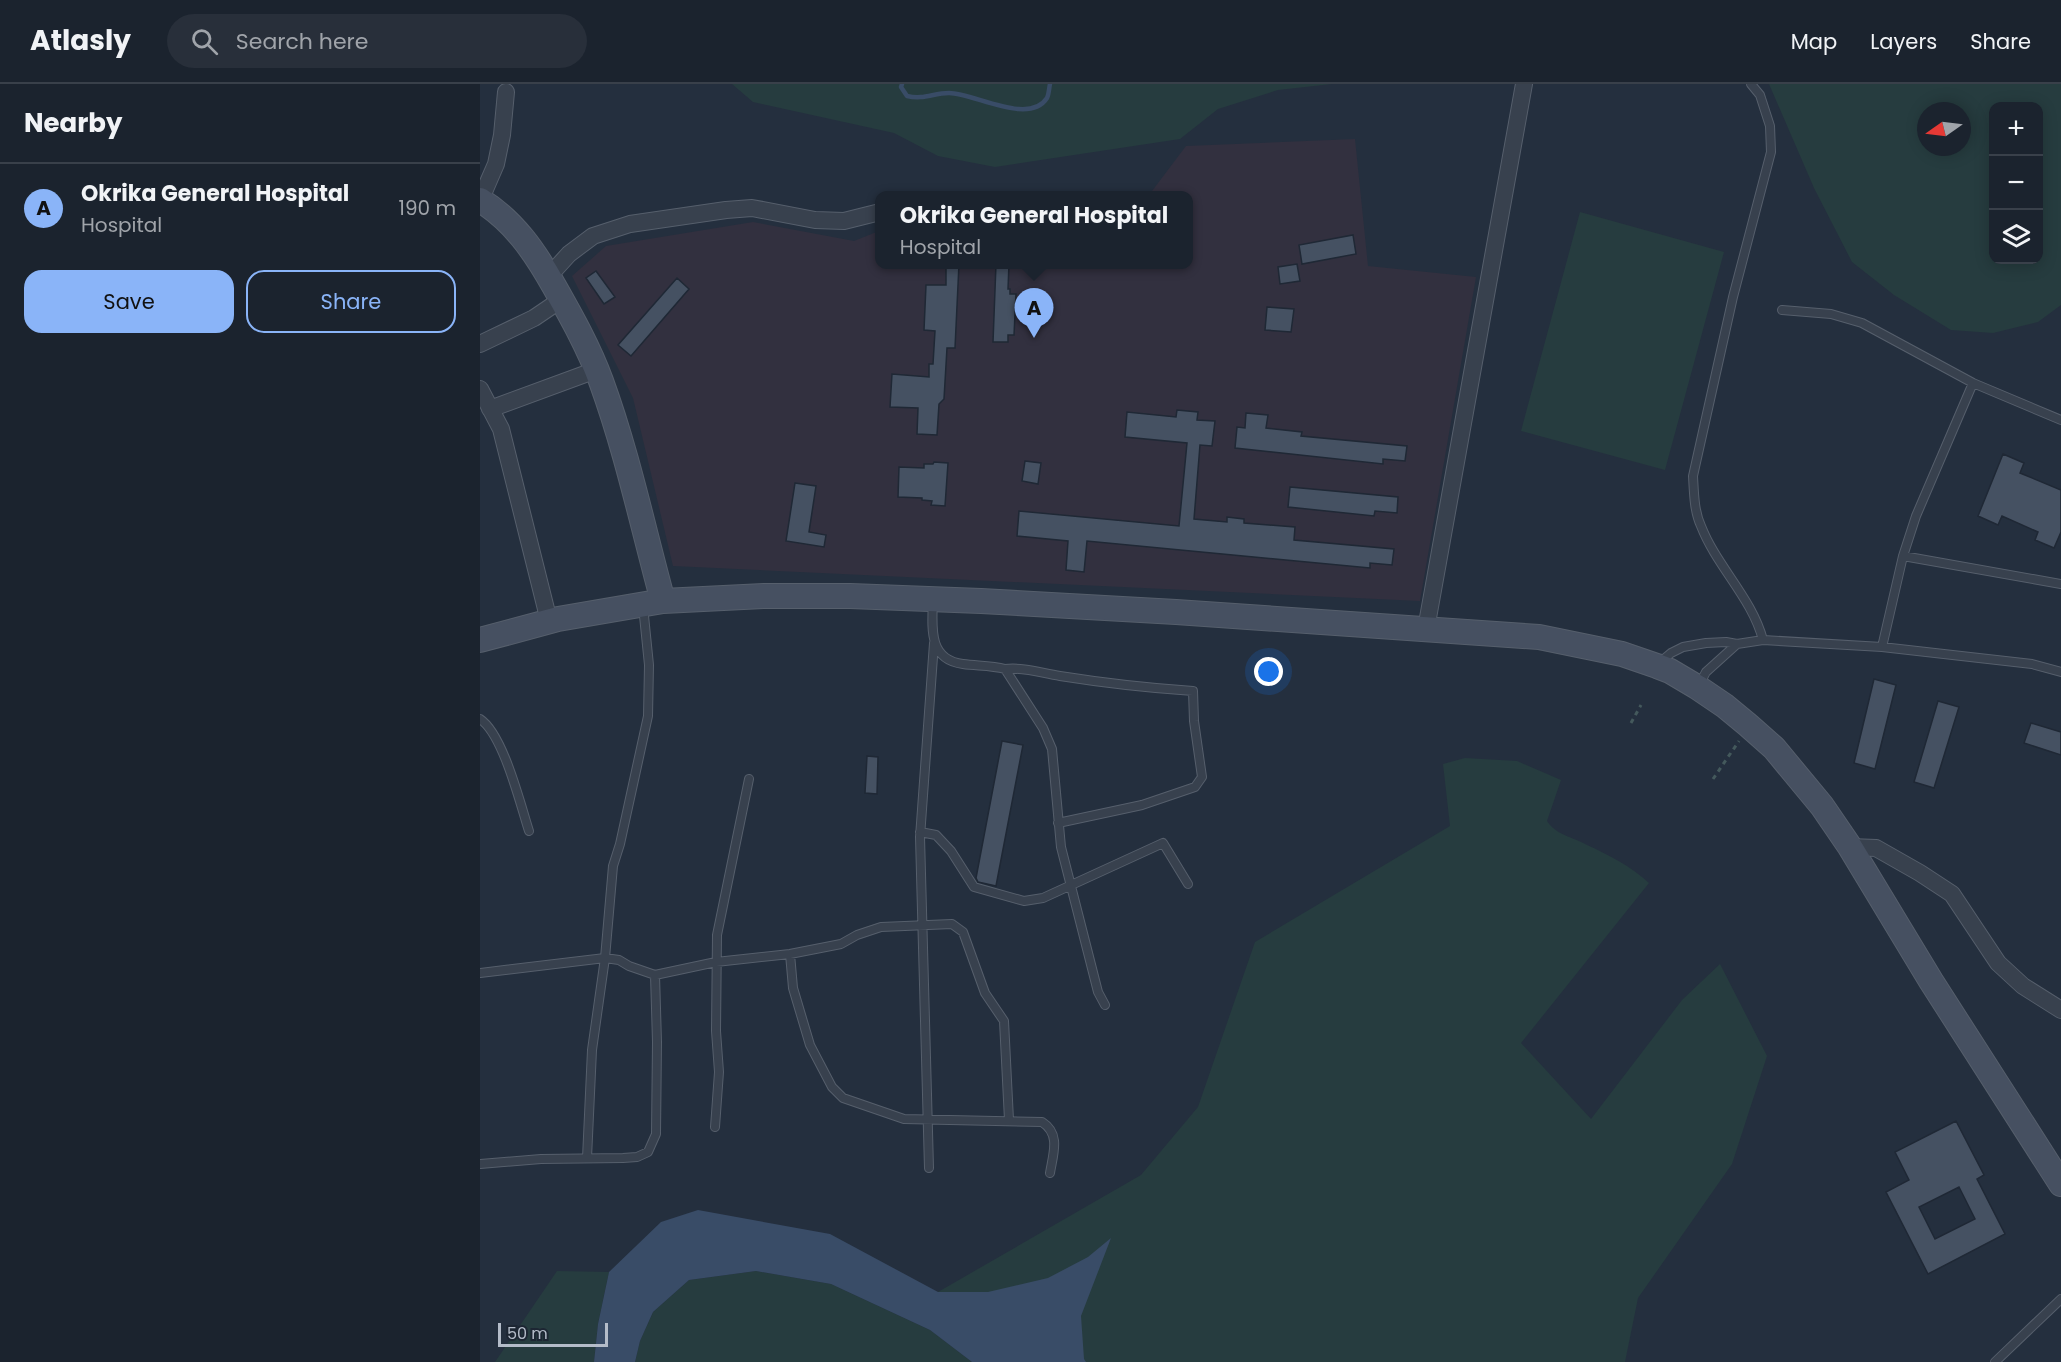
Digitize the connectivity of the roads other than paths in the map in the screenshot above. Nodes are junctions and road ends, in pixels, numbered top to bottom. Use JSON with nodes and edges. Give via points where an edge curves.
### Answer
{"nodes":[{"id":1,"x":1524,"y":84,"type":"edge"},
{"id":2,"x":1751,"y":84,"type":"edge"},
{"id":3,"x":506,"y":92,"type":"dead end"},
{"id":4,"x":480,"y":201,"type":"edge"},
{"id":5,"x":875,"y":213,"type":"edge"},
{"id":6,"x":549,"y":276,"type":"junction"},
{"id":7,"x":562,"y":299,"type":"junction"},
{"id":8,"x":1782,"y":310,"type":"dead end"},
{"id":9,"x":480,"y":344,"type":"edge"},
{"id":10,"x":596,"y":370,"type":"junction"},
{"id":11,"x":1973,"y":383,"type":"junction"},
{"id":12,"x":480,"y":389,"type":"edge"},
{"id":13,"x":490,"y":409,"type":"junction"},
{"id":14,"x":2061,"y":420,"type":"edge"},
{"id":15,"x":1903,"y":556,"type":"junction"},
{"id":16,"x":2061,"y":584,"type":"edge"},
{"id":17,"x":933,"y":600,"type":"junction"},
{"id":18,"x":653,"y":603,"type":"junction"},
{"id":19,"x":549,"y":621,"type":"junction"},
{"id":20,"x":1426,"y":628,"type":"junction"},
{"id":21,"x":480,"y":640,"type":"edge"},
{"id":22,"x":1763,"y":640,"type":"junction"},
{"id":23,"x":934,"y":643,"type":"junction"},
{"id":24,"x":1737,"y":644,"type":"junction"},
{"id":25,"x":1882,"y":647,"type":"junction"},
{"id":26,"x":1657,"y":666,"type":"junction"},
{"id":27,"x":1005,"y":669,"type":"junction"},
{"id":28,"x":2061,"y":672,"type":"edge"},
{"id":29,"x":1697,"y":687,"type":"junction"},
{"id":30,"x":480,"y":719,"type":"edge"},
{"id":31,"x":749,"y":779,"type":"dead end"},
{"id":32,"x":1058,"y":823,"type":"junction"},
{"id":33,"x":529,"y":831,"type":"dead end"},
{"id":34,"x":920,"y":832,"type":"junction"},
{"id":35,"x":1850,"y":847,"type":"junction"},
{"id":36,"x":1188,"y":884,"type":"dead end"},
{"id":37,"x":1072,"y":885,"type":"junction"},
{"id":38,"x":922,"y":924,"type":"junction"},
{"id":39,"x":790,"y":954,"type":"junction"},
{"id":40,"x":605,"y":958,"type":"junction"},
{"id":41,"x":716,"y":963,"type":"junction"},
{"id":42,"x":480,"y":972,"type":"edge"},
{"id":43,"x":655,"y":975,"type":"junction"},
{"id":44,"x":1105,"y":1005,"type":"dead end"},
{"id":45,"x":2061,"y":1010,"type":"edge"},
{"id":46,"x":927,"y":1120,"type":"junction"},
{"id":47,"x":1010,"y":1120,"type":"junction"},
{"id":48,"x":715,"y":1127,"type":"dead end"},
{"id":49,"x":586,"y":1158,"type":"junction"},
{"id":50,"x":480,"y":1164,"type":"edge"},
{"id":51,"x":929,"y":1168,"type":"dead end"},
{"id":52,"x":1050,"y":1173,"type":"dead end"},
{"id":53,"x":2061,"y":1184,"type":"edge"},
{"id":54,"x":2061,"y":1299,"type":"edge"},
{"id":55,"x":1995,"y":1362,"type":"edge"}],
"edges":[{"from":1,"to":20,"type":"street"},
{"from":2,"to":22,"type":"lane","via":[[1760,95],[1770,126],[1771,152],[1733,297],[1693,476],[1701,526],[1756,619]]},
{"from":3,"to":4,"type":"street","via":[[496,164]]},
{"from":4,"to":6,"type":"street","via":[[516,229]]},
{"from":5,"to":6,"type":"street","via":[[844,221],[815,220],[752,208],[630,224],[593,236],[568,254]]},
{"from":6,"to":7,"type":"street"},
{"from":7,"to":9,"type":"street","via":[[534,318]]},
{"from":7,"to":10,"type":"street"},
{"from":8,"to":11,"type":"lane","via":[[1831,314],[1862,323]]},
{"from":10,"to":13,"type":"street"},
{"from":10,"to":18,"type":"street","via":[[623,453]]},
{"from":11,"to":14,"type":"lane"},
{"from":11,"to":15,"type":"lane"},
{"from":12,"to":13,"type":"street"},
{"from":13,"to":19,"type":"street","via":[[501,429]]},
{"from":15,"to":16,"type":"lane"},
{"from":15,"to":25,"type":"lane"},
{"from":17,"to":18,"type":"street","via":[[783,596]]},
{"from":17,"to":20,"type":"street"},
{"from":17,"to":23,"type":"lane"},
{"from":18,"to":19,"type":"street"},
{"from":18,"to":40,"type":"lane","via":[[648,716],[613,866]]},
{"from":19,"to":21,"type":"street"},
{"from":20,"to":26,"type":"street","via":[[1539,637],[1622,654]]},
{"from":22,"to":24,"type":"lane"},
{"from":22,"to":25,"type":"lane"},
{"from":23,"to":27,"type":"lane","via":[[944,657],[960,664]]},
{"from":23,"to":34,"type":"lane"},
{"from":24,"to":26,"type":"lane","via":[[1716,642],[1683,647]]},
{"from":24,"to":29,"type":"lane","via":[[1706,672]]},
{"from":25,"to":28,"type":"lane","via":[[2032,664]]},
{"from":26,"to":29,"type":"street"},
{"from":27,"to":32,"type":"lane","via":[[1052,749]]},
{"from":27,"to":32,"type":"lane","via":[[1017,667],[1059,676],[1193,692],[1202,777],[1196,787],[1142,805]]},
{"from":29,"to":35,"type":"street","via":[[1774,748]]},
{"from":30,"to":33,"type":"lane","via":[[488,724],[510,770]]},
{"from":31,"to":41,"type":"lane","via":[[717,935]]},
{"from":32,"to":37,"type":"lane"},
{"from":34,"to":37,"type":"lane","via":[[936,835],[974,887],[1024,901],[1043,898]]},
{"from":34,"to":38,"type":"lane"},
{"from":35,"to":45,"type":"street","via":[[1876,848],[1952,894],[1998,963],[2023,986]]},
{"from":35,"to":53,"type":"street"},
{"from":36,"to":37,"type":"lane","via":[[1163,843]]},
{"from":37,"to":44,"type":"lane","via":[[1098,992]]},
{"from":38,"to":39,"type":"lane","via":[[881,927],[841,944]]},
{"from":38,"to":46,"type":"lane"},
{"from":38,"to":47,"type":"lane","via":[[952,924],[963,932],[985,993],[1004,1021]]},
{"from":39,"to":41,"type":"lane"},
{"from":39,"to":46,"type":"lane","via":[[793,988],[810,1045],[832,1087],[843,1098],[904,1119]]},
{"from":40,"to":42,"type":"lane"},
{"from":40,"to":43,"type":"lane"},
{"from":40,"to":49,"type":"lane","via":[[592,1050]]},
{"from":41,"to":43,"type":"lane"},
{"from":41,"to":48,"type":"lane","via":[[719,1072]]},
{"from":43,"to":49,"type":"lane","via":[[656,1134],[648,1152],[637,1157]]},
{"from":46,"to":47,"type":"lane"},
{"from":46,"to":51,"type":"lane"},
{"from":47,"to":52,"type":"lane","via":[[1042,1122],[1050,1127],[1055,1138]]},
{"from":49,"to":50,"type":"lane"},
{"from":54,"to":55,"type":"lane"}]}
